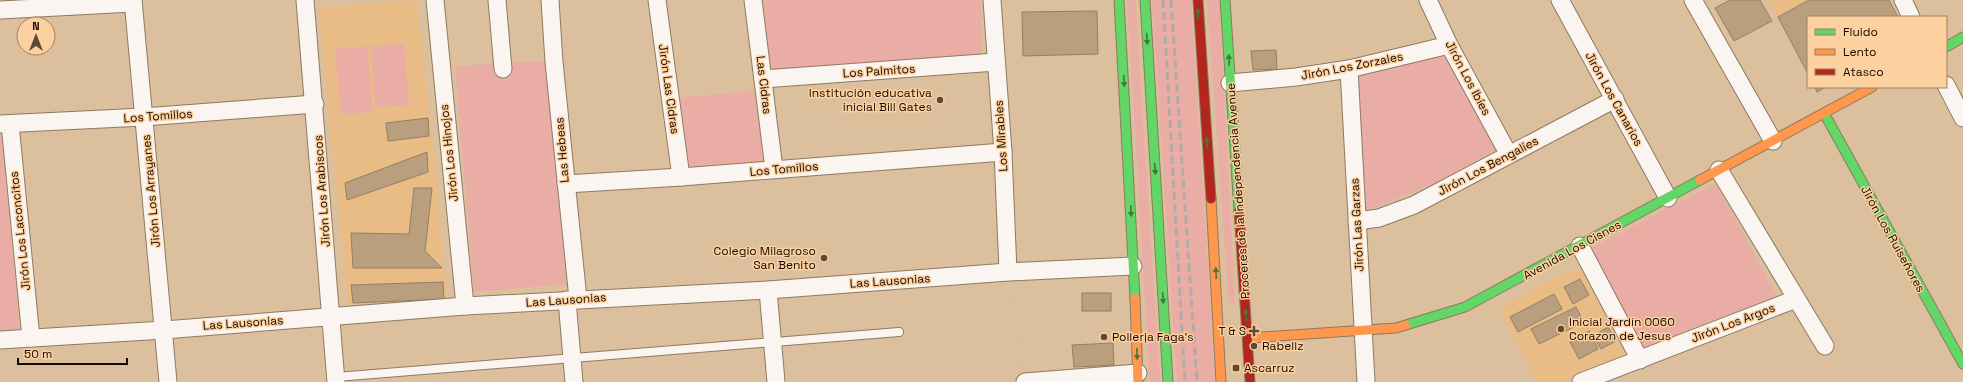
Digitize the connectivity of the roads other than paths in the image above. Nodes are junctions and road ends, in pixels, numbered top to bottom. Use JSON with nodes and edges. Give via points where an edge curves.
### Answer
{"nodes":[{"id":1,"x":305,"y":0,"type":"edge"},
{"id":2,"x":435,"y":0,"type":"edge"},
{"id":3,"x":497,"y":0,"type":"edge"},
{"id":4,"x":550,"y":0,"type":"edge"},
{"id":5,"x":658,"y":0,"type":"edge"},
{"id":6,"x":753,"y":0,"type":"edge"},
{"id":7,"x":992,"y":0,"type":"edge"},
{"id":8,"x":1118,"y":0,"type":"edge"},
{"id":9,"x":1145,"y":0,"type":"edge"},
{"id":10,"x":1198,"y":0,"type":"edge"},
{"id":11,"x":1225,"y":0,"type":"edge"},
{"id":12,"x":1428,"y":0,"type":"edge"},
{"id":13,"x":1560,"y":0,"type":"edge"},
{"id":14,"x":1694,"y":0,"type":"edge"},
{"id":15,"x":1903,"y":0,"type":"edge"},
{"id":16,"x":133,"y":1,"type":"edge"},
{"id":17,"x":0,"y":10,"type":"edge"},
{"id":18,"x":1911,"y":16,"type":"edge"},
{"id":19,"x":1963,"y":37,"type":"edge"},
{"id":20,"x":1449,"y":45,"type":"junction"},
{"id":21,"x":1947,"y":46,"type":"edge"},
{"id":22,"x":996,"y":62,"type":"junction"},
{"id":23,"x":503,"y":69,"type":"dead end"},
{"id":24,"x":1349,"y":69,"type":"junction"},
{"id":25,"x":763,"y":79,"type":"junction"},
{"id":26,"x":1230,"y":83,"type":"junction"},
{"id":27,"x":1947,"y":87,"type":"edge"},
{"id":28,"x":1870,"y":88,"type":"edge"},
{"id":29,"x":1615,"y":99,"type":"junction"},
{"id":30,"x":315,"y":104,"type":"junction"},
{"id":31,"x":1824,"y":113,"type":"junction"},
{"id":32,"x":144,"y":117,"type":"junction"},
{"id":33,"x":1963,"y":118,"type":"edge"},
{"id":34,"x":5,"y":124,"type":"edge"},
{"id":35,"x":1773,"y":141,"type":"junction"},
{"id":36,"x":1003,"y":152,"type":"junction"},
{"id":37,"x":1509,"y":155,"type":"junction"},
{"id":38,"x":774,"y":169,"type":"junction"},
{"id":39,"x":1719,"y":170,"type":"junction"},
{"id":40,"x":682,"y":177,"type":"junction"},
{"id":41,"x":566,"y":184,"type":"junction"},
{"id":42,"x":1668,"y":198,"type":"junction"},
{"id":43,"x":1357,"y":221,"type":"junction"},
{"id":44,"x":1580,"y":246,"type":"junction"},
{"id":45,"x":1133,"y":266,"type":"junction"},
{"id":46,"x":1011,"y":272,"type":"junction"},
{"id":47,"x":768,"y":290,"type":"junction"},
{"id":48,"x":1796,"y":299,"type":"junction"},
{"id":49,"x":572,"y":300,"type":"junction"},
{"id":50,"x":465,"y":306,"type":"junction"},
{"id":51,"x":331,"y":316,"type":"junction"},
{"id":52,"x":164,"y":330,"type":"junction"},
{"id":53,"x":1364,"y":331,"type":"junction"},
{"id":54,"x":898,"y":332,"type":"dead end"},
{"id":55,"x":30,"y":338,"type":"junction"},
{"id":56,"x":1248,"y":338,"type":"junction"},
{"id":57,"x":0,"y":340,"type":"edge"},
{"id":58,"x":773,"y":343,"type":"junction"},
{"id":59,"x":1825,"y":346,"type":"dead end"},
{"id":60,"x":572,"y":358,"type":"junction"},
{"id":61,"x":1640,"y":360,"type":"junction"},
{"id":62,"x":1963,"y":364,"type":"edge"},
{"id":63,"x":1022,"y":378,"type":"edge"},
{"id":64,"x":1138,"y":378,"type":"edge"},
{"id":65,"x":336,"y":379,"type":"edge"},
{"id":66,"x":168,"y":382,"type":"edge"},
{"id":67,"x":574,"y":382,"type":"edge"},
{"id":68,"x":776,"y":382,"type":"edge"},
{"id":69,"x":1168,"y":382,"type":"edge"},
{"id":70,"x":1221,"y":382,"type":"edge"},
{"id":71,"x":1250,"y":382,"type":"edge"},
{"id":72,"x":1366,"y":382,"type":"edge"},
{"id":73,"x":1581,"y":382,"type":"edge"}],
"edges":[{"from":1,"to":30,"type":"street","name":"Jirón Los Arabiscos"},
{"from":2,"to":50,"type":"street","name":"Jirón Los Hinojos"},
{"from":3,"to":23,"type":"street"},
{"from":4,"to":41,"type":"street","name":"Las Hebeas"},
{"from":5,"to":40,"type":"street","name":"Jirón Las Cidras"},
{"from":6,"to":25,"type":"street","name":"Las Cidras"},
{"from":7,"to":22,"type":"street","name":"Los Mirables"},
{"from":8,"to":45,"type":"main road","one_way":true},
{"from":9,"to":69,"type":"main road","one_way":true},
{"from":70,"to":10,"type":"main road","one_way":true},
{"from":26,"to":11,"type":"main road","name":"Proceres de la Independencia Avenue","one_way":true},
{"from":12,"to":20,"type":"street","name":"Jirón Los Ibíes"},
{"from":13,"to":29,"type":"street","name":"Jirón Los Canarios"},
{"from":14,"to":35,"type":"street"},
{"from":15,"to":18,"type":"street"},
{"from":16,"to":17,"type":"street"},
{"from":16,"to":32,"type":"street","name":"Jirón Los Arrayanes"},
{"from":19,"to":21,"type":"main road"},
{"from":20,"to":24,"type":"street","name":"Jirón Los Zorzales"},
{"from":20,"to":37,"type":"street","name":"Jirón Los Ibíes"},
{"from":22,"to":25,"type":"street","name":"Los Palmitos"},
{"from":22,"to":36,"type":"street","name":"Los Mirables"},
{"from":24,"to":26,"type":"street","name":"Jirón Los Zorzales"},
{"from":24,"to":43,"type":"street","name":"Jirón Las Garzas"},
{"from":25,"to":38,"type":"street","name":"Las Cidras"},
{"from":56,"to":26,"type":"main road","name":"Proceres de la Independencia Avenue","one_way":true},
{"from":27,"to":33,"type":"street"},
{"from":28,"to":31,"type":"main road","name":"Avenida Los Cisnes"},
{"from":29,"to":37,"type":"street","name":"Jirón Los Bengalíes"},
{"from":29,"to":42,"type":"street","name":"Jirón Los Canarios"},
{"from":30,"to":32,"type":"street","name":"Los Tomillos"},
{"from":30,"to":51,"type":"street","name":"Jirón Los Arabiscos"},
{"from":31,"to":35,"type":"main road","name":"Avenida Los Cisnes"},
{"from":31,"to":62,"type":"main road","name":"Jirón Los Ruiseñores"},
{"from":32,"to":34,"type":"street","name":"Los Tomillos"},
{"from":32,"to":52,"type":"street","name":"Jirón Los Arrayanes"},
{"from":34,"to":55,"type":"street","name":"Jirón Los Laconcitos"},
{"from":35,"to":39,"type":"main road","name":"Avenida Los Cisnes"},
{"from":36,"to":38,"type":"street","name":"Los Tomillos"},
{"from":36,"to":46,"type":"street","name":"Los Mirables"},
{"from":37,"to":43,"type":"street","name":"Jirón Los Bengalíes","via":[[1398,212]]},
{"from":38,"to":40,"type":"street","name":"Los Tomillos"},
{"from":39,"to":42,"type":"main road","name":"Avenida Los Cisnes"},
{"from":39,"to":48,"type":"street"},
{"from":40,"to":41,"type":"street","name":"Los Tomillos"},
{"from":41,"to":49,"type":"street","name":"Las Hebeas"},
{"from":42,"to":44,"type":"main road","name":"Avenida Los Cisnes"},
{"from":43,"to":53,"type":"street","name":"Jirón Las Garzas"},
{"from":44,"to":53,"type":"main road","name":"Avenida Los Cisnes","via":[[1465,307],[1396,328]]},
{"from":44,"to":61,"type":"street"},
{"from":45,"to":46,"type":"street","name":"Las Lausonias"},
{"from":45,"to":64,"type":"main road","one_way":true},
{"from":46,"to":47,"type":"street","name":"Las Lausonias"},
{"from":47,"to":49,"type":"street","name":"Las Lausonias"},
{"from":47,"to":58,"type":"street"},
{"from":48,"to":59,"type":"street"},
{"from":48,"to":61,"type":"street","name":"Jirón Los Argos"},
{"from":49,"to":50,"type":"street","name":"Las Lausonias"},
{"from":49,"to":60,"type":"street","name":"Las Hebeas"},
{"from":50,"to":51,"type":"street","name":"Las Lausonias"},
{"from":51,"to":52,"type":"street","name":"Las Lausonias"},
{"from":51,"to":65,"type":"street","name":"Jirón Los Arabiscos"},
{"from":52,"to":55,"type":"street","name":"Las Lausonias"},
{"from":52,"to":66,"type":"street","name":"Jirón Los Arrayanes"},
{"from":53,"to":56,"type":"main road","name":"Avenida Los Cisnes"},
{"from":53,"to":72,"type":"street","name":"Jirón Las Garzas"},
{"from":54,"to":58,"type":"lane"},
{"from":55,"to":57,"type":"street","name":"Las Lausonias"},
{"from":56,"to":71,"type":"main road","name":"Proceres de la Independencia Avenue"},
{"from":58,"to":60,"type":"lane"},
{"from":58,"to":68,"type":"street"},
{"from":60,"to":65,"type":"lane"},
{"from":60,"to":67,"type":"street","name":"Las Hebeas"},
{"from":61,"to":73,"type":"street","name":"Jirón Los Argos"},
{"from":63,"to":64,"type":"street"}]}
